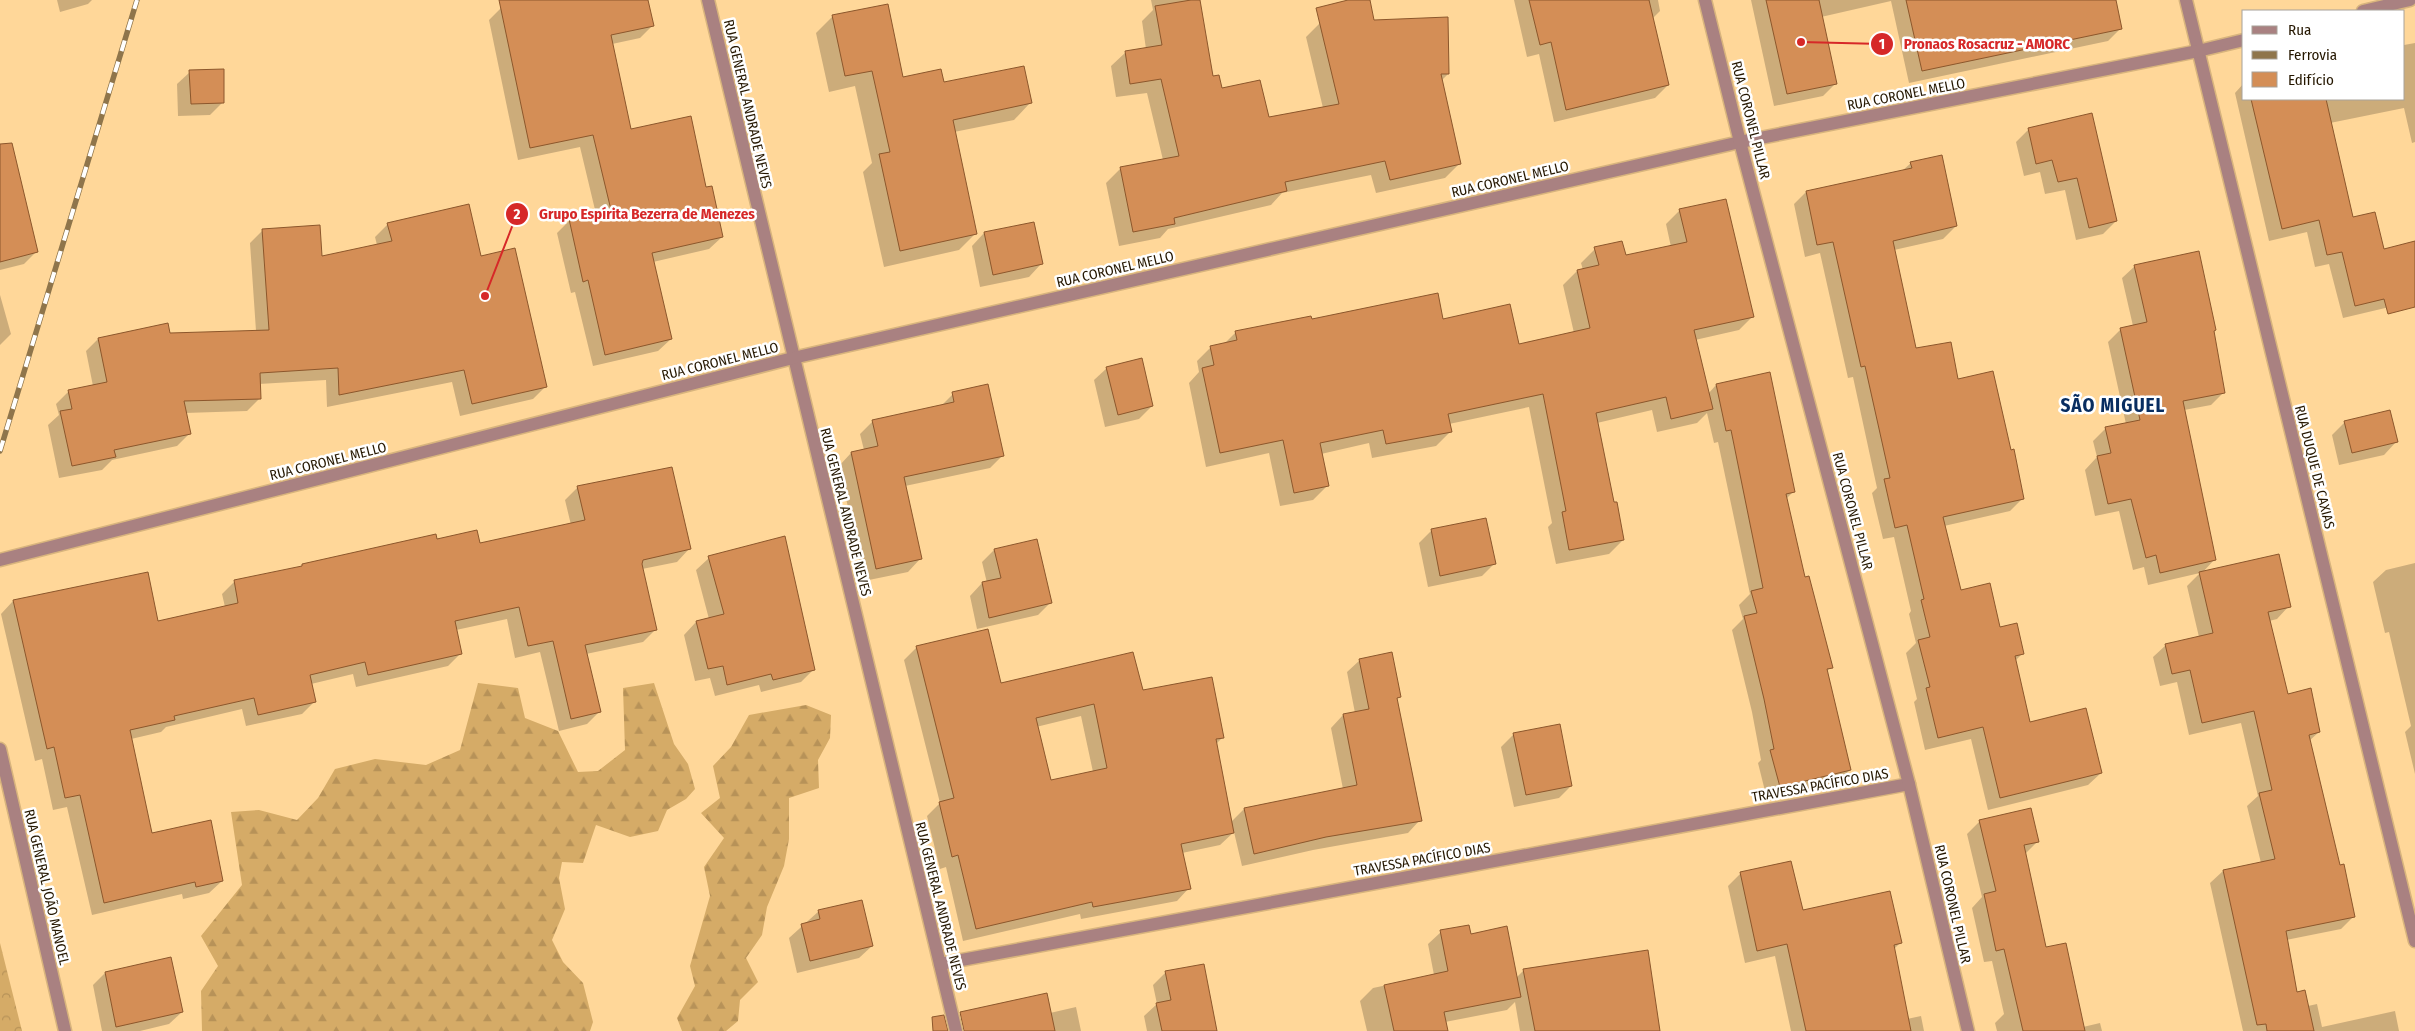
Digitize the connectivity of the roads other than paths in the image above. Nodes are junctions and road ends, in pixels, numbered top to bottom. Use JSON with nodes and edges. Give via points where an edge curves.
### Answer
{"nodes":[{"id":1,"x":708,"y":0,"type":"edge"},
{"id":2,"x":1705,"y":0,"type":"edge"},
{"id":3,"x":2186,"y":0,"type":"edge"},
{"id":4,"x":2410,"y":0,"type":"edge"},
{"id":5,"x":2368,"y":10,"type":"edge"},
{"id":6,"x":2242,"y":40,"type":"edge"},
{"id":7,"x":2198,"y":51,"type":"junction"},
{"id":8,"x":1740,"y":142,"type":"junction"},
{"id":9,"x":793,"y":358,"type":"junction"},
{"id":10,"x":0,"y":560,"type":"edge"},
{"id":11,"x":0,"y":749,"type":"edge"},
{"id":12,"x":1909,"y":784,"type":"junction"},
{"id":13,"x":2415,"y":941,"type":"edge"},
{"id":14,"x":940,"y":964,"type":"junction"},
{"id":15,"x":65,"y":1031,"type":"edge"},
{"id":16,"x":956,"y":1031,"type":"edge"},
{"id":17,"x":1968,"y":1031,"type":"edge"}],
"edges":[{"from":1,"to":9,"type":"street","name":"RUA GENERAL ANDRADE NEVES"},
{"from":2,"to":8,"type":"street","name":"RUA CORONEL PILLAR"},
{"from":3,"to":7,"type":"street","name":"RUA DUQUE DE CAXIAS"},
{"from":4,"to":5,"type":"street"},
{"from":6,"to":7,"type":"street","name":"RUA CORONEL MELLO"},
{"from":7,"to":8,"type":"street","name":"RUA CORONEL MELLO"},
{"from":7,"to":13,"type":"street","name":"RUA DUQUE DE CAXIAS"},
{"from":8,"to":9,"type":"street","name":"RUA CORONEL MELLO"},
{"from":8,"to":12,"type":"street","name":"RUA CORONEL PILLAR"},
{"from":9,"to":10,"type":"street","name":"RUA CORONEL MELLO"},
{"from":9,"to":14,"type":"street","name":"RUA GENERAL ANDRADE NEVES"},
{"from":11,"to":15,"type":"street","name":"RUA GENERAL JOÃO MANOEL"},
{"from":12,"to":14,"type":"street","name":"TRAVESSA PACÍFICO DIAS"},
{"from":12,"to":17,"type":"street","name":"RUA CORONEL PILLAR"},
{"from":14,"to":16,"type":"street","name":"RUA GENERAL ANDRADE NEVES"}]}
